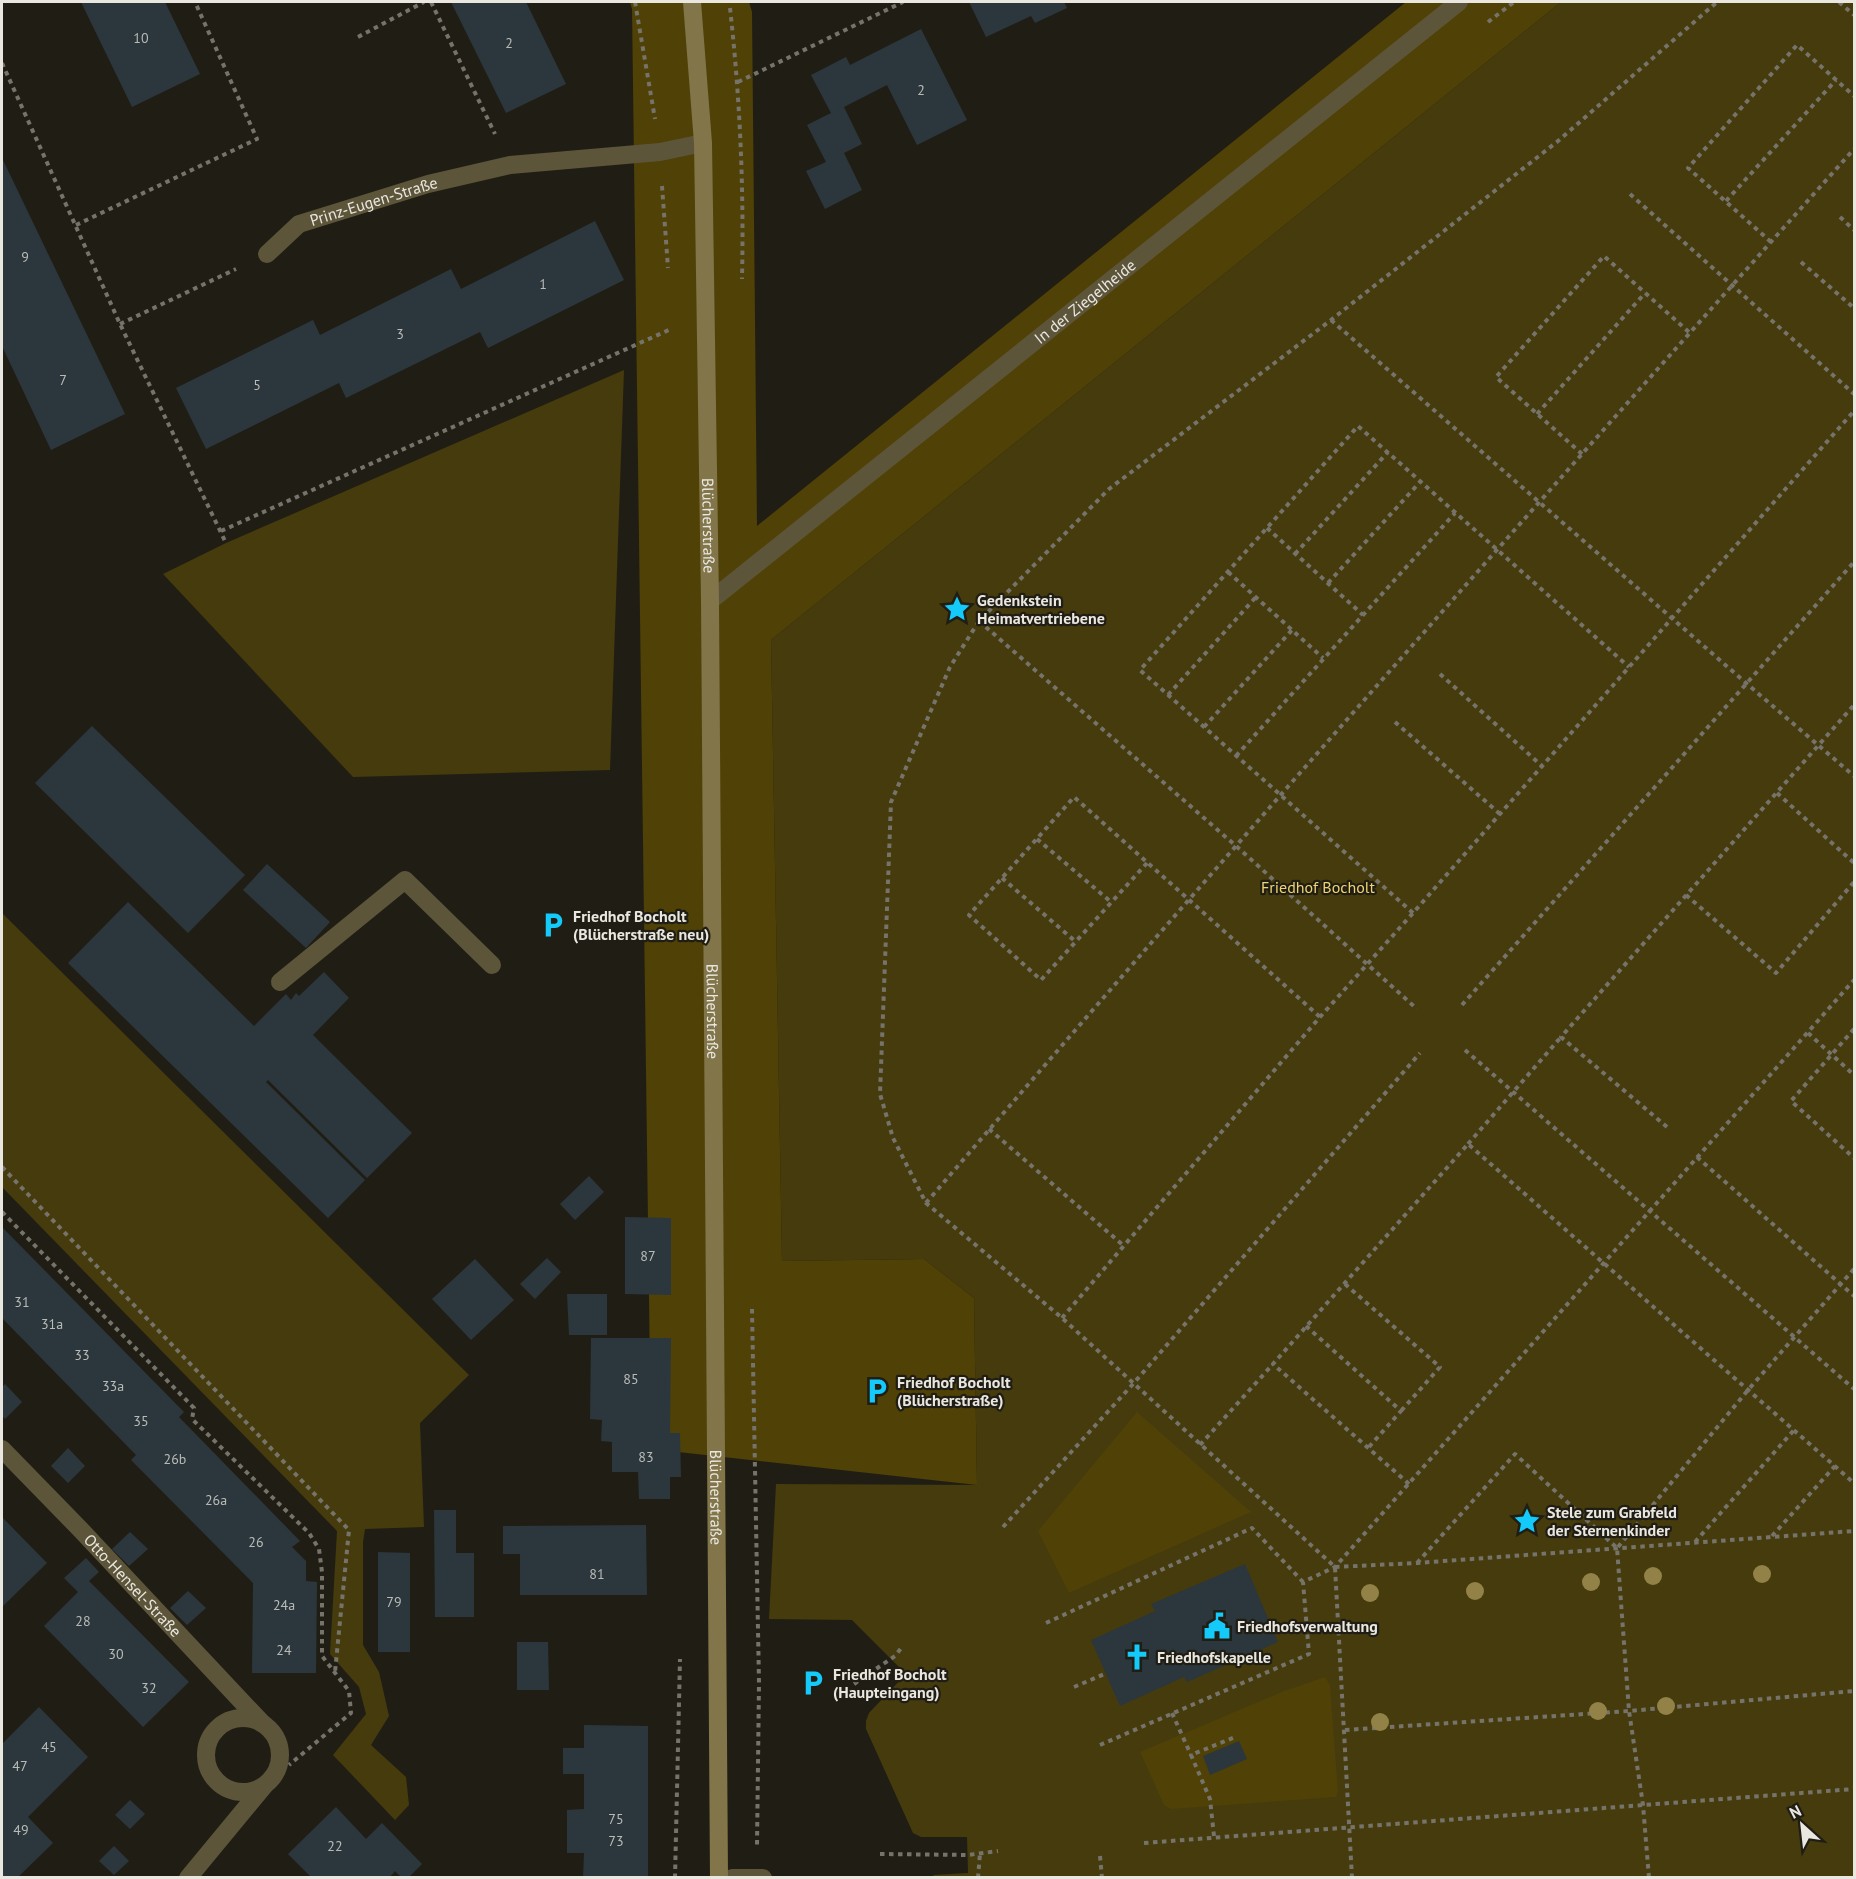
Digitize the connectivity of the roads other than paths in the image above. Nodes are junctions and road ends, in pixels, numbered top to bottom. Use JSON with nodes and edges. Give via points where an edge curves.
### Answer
{"nodes":[{"id":1,"x":692,"y":2,"type":"edge"},
{"id":2,"x":1459,"y":2,"type":"edge"},
{"id":3,"x":703,"y":143,"type":"junction"},
{"id":4,"x":267,"y":254,"type":"road end"},
{"id":5,"x":710,"y":601,"type":"junction"},
{"id":6,"x":492,"y":965,"type":"dead end"},
{"id":7,"x":280,"y":982,"type":"dead end"},
{"id":8,"x":2,"y":1449,"type":"edge"},
{"id":9,"x":263,"y":1724,"type":"junction"},
{"id":10,"x":265,"y":1785,"type":"junction"},
{"id":11,"x":188,"y":1878,"type":"edge"},
{"id":12,"x":719,"y":1878,"type":"edge"},
{"id":13,"x":732,"y":1878,"type":"edge"},
{"id":14,"x":763,"y":1878,"type":"edge"}],
"edges":[{"from":1,"to":3,"type":"street","name":"Blücherstraße"},
{"from":2,"to":5,"type":"street","name":"In der Ziegelheide"},
{"from":3,"to":4,"type":"street","name":"Prinz-Eugen-Straße","via":[[660,152],[510,165],[428,184],[299,224]]},
{"from":3,"to":5,"type":"street","name":"Blücherstraße"},
{"from":5,"to":12,"type":"street","name":"Blücherstraße"},
{"from":6,"to":7,"type":"street","via":[[405,880]]},
{"from":8,"to":9,"type":"street","name":"Otto-Hensel-Straße"},
{"from":9,"to":10,"type":"street","name":"Otto-Hensel-Straße","via":[[273,1733],[280,1761]]},
{"from":9,"to":10,"type":"street","via":[[238,1718],[223,1723],[210,1736],[206,1752],[211,1775],[220,1784],[242,1792]]},
{"from":10,"to":11,"type":"street","name":"Otto-Hensel-Straße"},
{"from":13,"to":14,"type":"street"}]}
